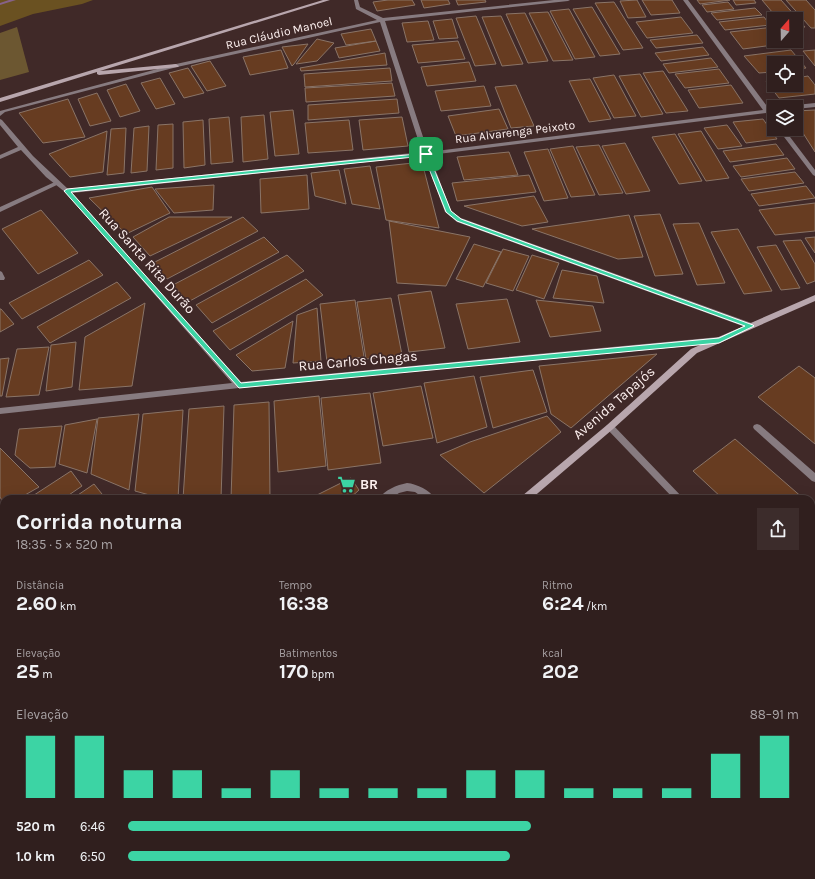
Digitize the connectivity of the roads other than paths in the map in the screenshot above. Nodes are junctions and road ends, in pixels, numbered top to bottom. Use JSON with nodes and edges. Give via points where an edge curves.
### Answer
{"nodes":[{"id":1,"x":328,"y":0,"type":"edge"},
{"id":2,"x":356,"y":0,"type":"edge"},
{"id":3,"x":568,"y":0,"type":"edge"},
{"id":4,"x":685,"y":0,"type":"edge"},
{"id":5,"x":382,"y":20,"type":"junction"},
{"id":6,"x":176,"y":66,"type":"junction"},
{"id":7,"x":82,"y":75,"type":"junction"},
{"id":8,"x":0,"y":100,"type":"edge"},
{"id":9,"x":815,"y":105,"type":"edge"},
{"id":10,"x":803,"y":107,"type":"edge"},
{"id":11,"x":767,"y":111,"type":"joint"},
{"id":12,"x":0,"y":114,"type":"edge"},
{"id":13,"x":0,"y":121,"type":"edge"},
{"id":14,"x":3,"y":129,"type":"edge"},
{"id":15,"x":786,"y":136,"type":"edge"},
{"id":16,"x":22,"y":147,"type":"junction"},
{"id":17,"x":426,"y":154,"type":"junction"},
{"id":18,"x":0,"y":157,"type":"edge"},
{"id":19,"x":815,"y":174,"type":"edge"},
{"id":20,"x":57,"y":183,"type":"junction"},
{"id":21,"x":67,"y":191,"type":"junction"},
{"id":22,"x":0,"y":210,"type":"edge"},
{"id":23,"x":815,"y":298,"type":"edge"},
{"id":24,"x":751,"y":326,"type":"junction"},
{"id":25,"x":719,"y":340,"type":"junction"},
{"id":26,"x":239,"y":386,"type":"junction"},
{"id":27,"x":0,"y":411,"type":"edge"},
{"id":28,"x":610,"y":427,"type":"junction"},
{"id":29,"x":757,"y":427,"type":"dead end"},
{"id":30,"x":815,"y":478,"type":"edge"},
{"id":31,"x":388,"y":495,"type":"edge"},
{"id":32,"x":425,"y":495,"type":"edge"},
{"id":33,"x":530,"y":495,"type":"edge"},
{"id":34,"x":676,"y":495,"type":"edge"}],
"edges":[{"from":1,"to":7,"type":"main road"},
{"from":2,"to":5,"type":"street","via":[[358,8]]},
{"from":3,"to":5,"type":"street","name":"Rua Cláudio Manoel"},
{"from":4,"to":11,"type":"street"},
{"from":5,"to":6,"type":"street","name":"Rua Cláudio Manoel"},
{"from":5,"to":17,"type":"street"},
{"from":6,"to":7,"type":"main road"},
{"from":6,"to":12,"type":"street","name":"Rua Cláudio Manoel","via":[[3,111]]},
{"from":7,"to":8,"type":"main road"},
{"from":9,"to":10,"type":"street"},
{"from":11,"to":17,"type":"street","name":"Rua Alvarenga Peixoto"},
{"from":13,"to":14,"type":"street","name":"Rua Santa Rita Durão"},
{"from":14,"to":16,"type":"street","name":"Rua Santa Rita Durão"},
{"from":15,"to":19,"type":"street"},
{"from":16,"to":18,"type":"street"},
{"from":16,"to":20,"type":"street","name":"Rua Santa Rita Durão"},
{"from":17,"to":21,"type":"street","name":"Rua Alvarenga Peixoto"},
{"from":17,"to":24,"type":"street","via":[[448,212],[459,220]]},
{"from":20,"to":21,"type":"street","name":"Rua Santa Rita Durão"},
{"from":20,"to":22,"type":"street"},
{"from":21,"to":26,"type":"street","name":"Rua Santa Rita Durão"},
{"from":23,"to":24,"type":"main road","name":"Avenida Tapajós"},
{"from":24,"to":25,"type":"main road","name":"Avenida Tapajós"},
{"from":25,"to":26,"type":"street","name":"Rua Carlos Chagas"},
{"from":25,"to":28,"type":"main road","name":"Avenida Tapajós","via":[[694,352]]},
{"from":26,"to":27,"type":"street","name":"Rua Carlos Chagas"},
{"from":28,"to":33,"type":"main road","name":"Avenida Tapajós"},
{"from":28,"to":34,"type":"street"},
{"from":29,"to":30,"type":"street"},
{"from":31,"to":32,"type":"street","via":[[396,489],[405,487],[415,488]]}]}
